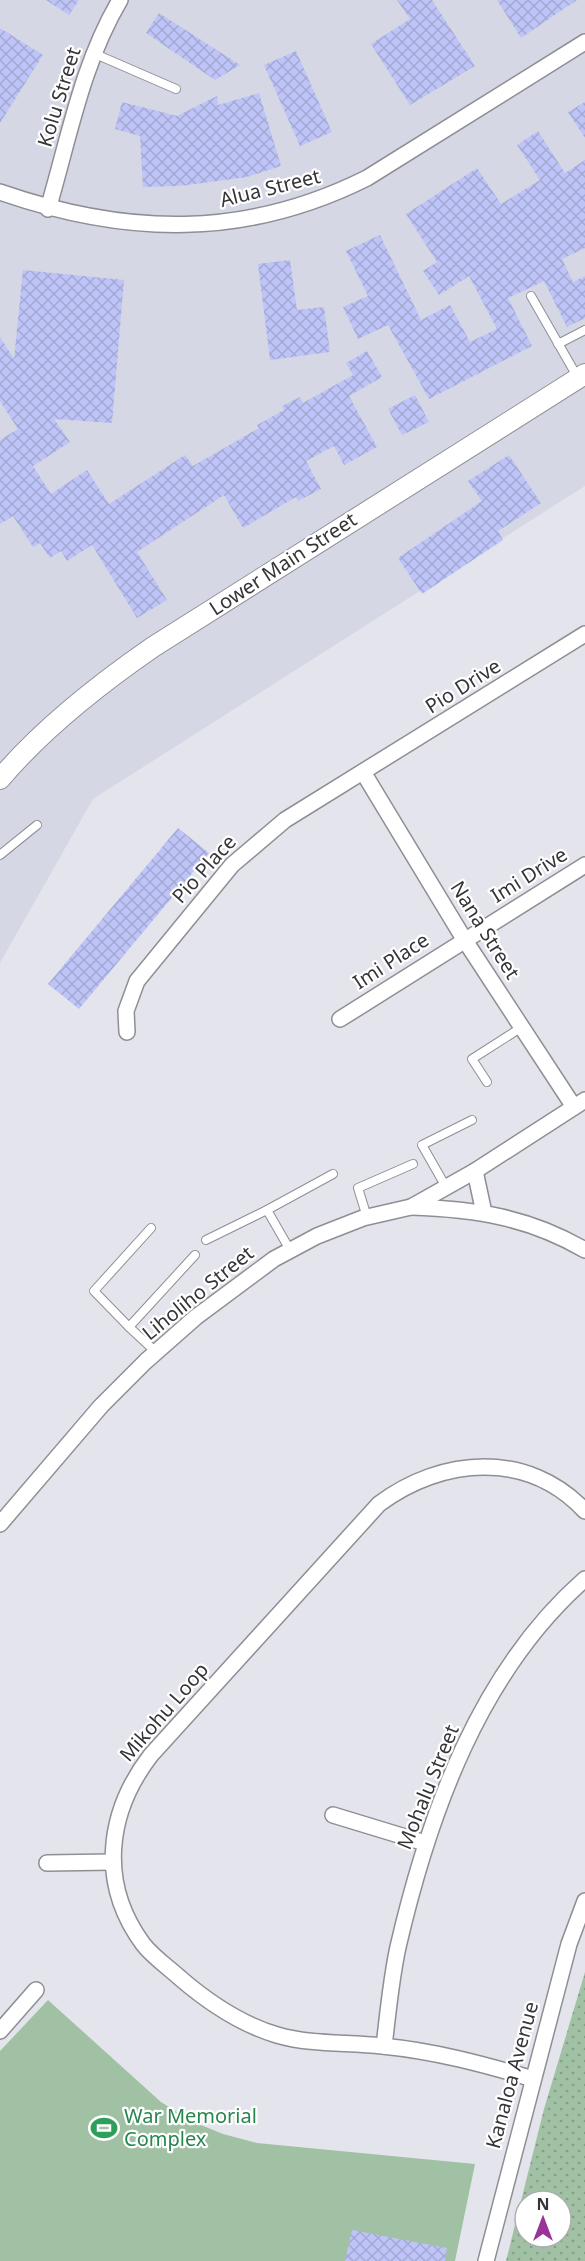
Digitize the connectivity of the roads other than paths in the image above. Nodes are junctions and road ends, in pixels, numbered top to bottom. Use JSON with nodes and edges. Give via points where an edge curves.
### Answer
{"nodes":[{"id":1,"x":120,"y":0,"type":"edge"},
{"id":2,"x":585,"y":42,"type":"edge"},
{"id":3,"x":93,"y":53,"type":"junction"},
{"id":4,"x":176,"y":89,"type":"dead end"},
{"id":5,"x":0,"y":192,"type":"edge"},
{"id":6,"x":48,"y":209,"type":"junction"},
{"id":7,"x":531,"y":296,"type":"dead end"},
{"id":8,"x":585,"y":330,"type":"edge"},
{"id":9,"x":558,"y":344,"type":"junction"},
{"id":10,"x":581,"y":376,"type":"edge"},
{"id":11,"x":585,"y":634,"type":"edge"},
{"id":12,"x":363,"y":772,"type":"junction"},
{"id":13,"x":0,"y":779,"type":"edge"},
{"id":14,"x":37,"y":825,"type":"dead end"},
{"id":15,"x":0,"y":855,"type":"edge"},
{"id":16,"x":585,"y":865,"type":"edge"},
{"id":17,"x":464,"y":939,"type":"junction"},
{"id":18,"x":340,"y":1019,"type":"dead end"},
{"id":19,"x":522,"y":1027,"type":"junction"},
{"id":20,"x":127,"y":1032,"type":"dead end"},
{"id":21,"x":487,"y":1082,"type":"dead end"},
{"id":22,"x":580,"y":1103,"type":"edge"},
{"id":23,"x":472,"y":1120,"type":"dead end"},
{"id":24,"x":413,"y":1164,"type":"dead end"},
{"id":25,"x":475,"y":1171,"type":"junction"},
{"id":26,"x":333,"y":1174,"type":"dead end"},
{"id":27,"x":446,"y":1187,"type":"junction"},
{"id":28,"x":411,"y":1207,"type":"junction"},
{"id":29,"x":267,"y":1210,"type":"junction"},
{"id":30,"x":484,"y":1212,"type":"junction"},
{"id":31,"x":367,"y":1217,"type":"junction"},
{"id":32,"x":151,"y":1228,"type":"dead end"},
{"id":33,"x":206,"y":1240,"type":"dead end"},
{"id":34,"x":290,"y":1250,"type":"junction"},
{"id":35,"x":585,"y":1250,"type":"edge"},
{"id":36,"x":195,"y":1255,"type":"dead end"},
{"id":37,"x":129,"y":1327,"type":"junction"},
{"id":38,"x":156,"y":1352,"type":"junction"},
{"id":39,"x":585,"y":1511,"type":"edge"},
{"id":40,"x":0,"y":1524,"type":"edge"},
{"id":41,"x":585,"y":1579,"type":"edge"},
{"id":42,"x":333,"y":1815,"type":"dead end"},
{"id":43,"x":425,"y":1843,"type":"junction"},
{"id":44,"x":114,"y":1862,"type":"junction"},
{"id":45,"x":47,"y":1863,"type":"dead end"},
{"id":46,"x":585,"y":1901,"type":"edge"},
{"id":47,"x":36,"y":1990,"type":"dead end"},
{"id":48,"x":0,"y":2031,"type":"edge"},
{"id":49,"x":384,"y":2046,"type":"junction"},
{"id":50,"x":533,"y":2079,"type":"junction"},
{"id":51,"x":486,"y":2261,"type":"edge"}],
"edges":[{"from":1,"to":3,"type":"street","name":"Kolu Street"},
{"from":2,"to":6,"type":"street","name":"Alua Street","via":[[367,178],[304,205],[230,222],[166,226],[99,220]]},
{"from":3,"to":4,"type":"lane"},
{"from":3,"to":6,"type":"street","name":"Kolu Street"},
{"from":5,"to":6,"type":"street","name":"Alua Street"},
{"from":7,"to":9,"type":"lane"},
{"from":8,"to":9,"type":"lane"},
{"from":9,"to":10,"type":"lane"},
{"from":10,"to":13,"type":"street","name":"Lower Main Street","via":[[114,674],[39,738]]},
{"from":11,"to":12,"type":"street","name":"Pio Drive"},
{"from":12,"to":17,"type":"street","name":"Nana Street"},
{"from":12,"to":20,"type":"street","name":"Pio Place","via":[[285,820],[232,865],[137,981],[128,1000]]},
{"from":14,"to":15,"type":"lane"},
{"from":16,"to":17,"type":"street","name":"Imi Drive"},
{"from":17,"to":18,"type":"street","name":"Imi Place"},
{"from":17,"to":19,"type":"street","name":"Nana Street"},
{"from":19,"to":21,"type":"lane","via":[[472,1059]]},
{"from":19,"to":22,"type":"street","name":"Nana Street"},
{"from":22,"to":25,"type":"street","name":"Liholiho Street"},
{"from":23,"to":27,"type":"lane","via":[[422,1145]]},
{"from":24,"to":31,"type":"lane","via":[[358,1188]]},
{"from":25,"to":27,"type":"street","name":"Liholiho Street"},
{"from":25,"to":30,"type":"street"},
{"from":26,"to":29,"type":"lane"},
{"from":27,"to":28,"type":"street","name":"Liholiho Street"},
{"from":28,"to":30,"type":"street"},
{"from":28,"to":31,"type":"street","name":"Liholiho Street"},
{"from":29,"to":33,"type":"lane"},
{"from":29,"to":34,"type":"lane"},
{"from":30,"to":35,"type":"street","via":[[551,1232]]},
{"from":31,"to":34,"type":"street","name":"Liholiho Street"},
{"from":32,"to":37,"type":"lane","via":[[94,1292]]},
{"from":34,"to":38,"type":"street","name":"Liholiho Street","via":[[196,1317]]},
{"from":36,"to":37,"type":"lane"},
{"from":37,"to":38,"type":"lane"},
{"from":38,"to":40,"type":"street","name":"Liholiho Street","via":[[101,1406]]},
{"from":39,"to":44,"type":"street","name":"Mikohu Loop","via":[[559,1489],[538,1478],[491,1467],[443,1470],[398,1489],[379,1504],[140,1768],[123,1799],[116,1823]]},
{"from":41,"to":43,"type":"street","name":"Mohalu Street","via":[[556,1604],[507,1669],[466,1740]]},
{"from":42,"to":43,"type":"street"},
{"from":43,"to":49,"type":"street","name":"Mohalu Street","via":[[397,1949]]},
{"from":44,"to":45,"type":"street"},
{"from":44,"to":49,"type":"street","name":"Mikohu Loop","via":[[120,1900],[144,1946],[224,2012],[279,2035]]},
{"from":46,"to":50,"type":"street","name":"Kanaloa Avenue","via":[[569,1944]]},
{"from":47,"to":48,"type":"street"},
{"from":49,"to":50,"type":"street","name":"Mikohu Loop","via":[[457,2057]]},
{"from":50,"to":51,"type":"street","name":"Kanaloa Avenue"}]}
